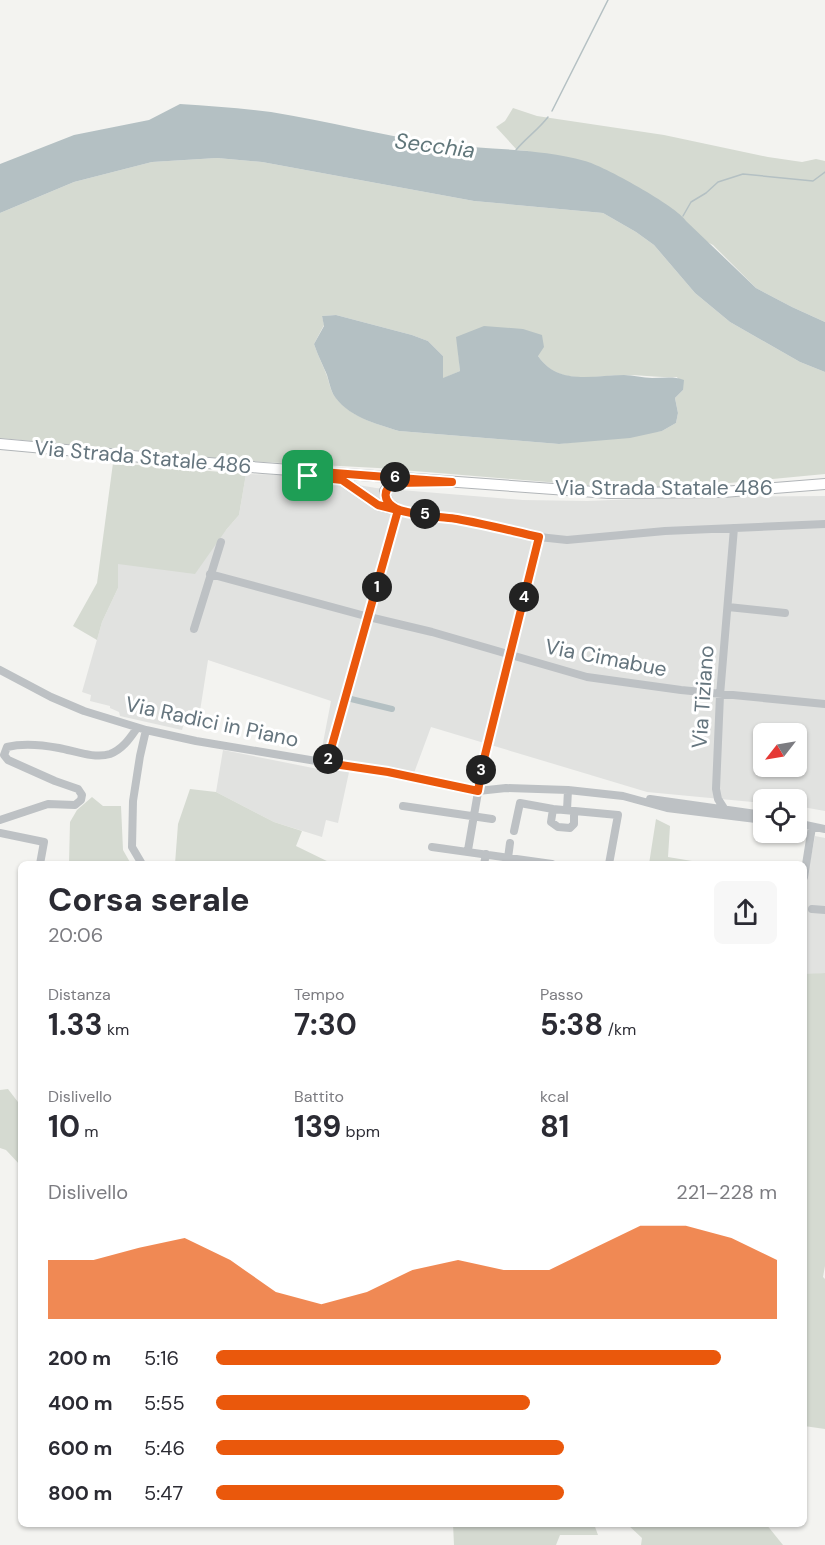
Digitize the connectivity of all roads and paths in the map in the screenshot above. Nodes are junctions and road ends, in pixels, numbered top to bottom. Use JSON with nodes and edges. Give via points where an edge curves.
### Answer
{"nodes":[{"id":1,"x":0,"y":444,"type":"edge"},
{"id":2,"x":295,"y":470,"type":"junction"},
{"id":3,"x":452,"y":482,"type":"junction"},
{"id":4,"x":825,"y":484,"type":"edge"},
{"id":5,"x":398,"y":510,"type":"junction"},
{"id":6,"x":825,"y":524,"type":"edge"},
{"id":7,"x":734,"y":528,"type":"junction"},
{"id":8,"x":539,"y":537,"type":"junction"},
{"id":9,"x":221,"y":542,"type":"dead end"},
{"id":10,"x":210,"y":574,"type":"junction"},
{"id":11,"x":728,"y":607,"type":"junction"},
{"id":12,"x":785,"y":614,"type":"dead end"},
{"id":13,"x":369,"y":617,"type":"junction"},
{"id":14,"x":194,"y":630,"type":"dead end"},
{"id":15,"x":510,"y":656,"type":"junction"},
{"id":16,"x":0,"y":670,"type":"edge"},
{"id":17,"x":720,"y":695,"type":"junction"},
{"id":18,"x":825,"y":704,"type":"edge"},
{"id":19,"x":142,"y":729,"type":"junction"},
{"id":20,"x":2,"y":751,"type":"edge"},
{"id":21,"x":327,"y":763,"type":"junction"},
{"id":22,"x":716,"y":789,"type":"junction"},
{"id":23,"x":568,"y":790,"type":"junction"},
{"id":24,"x":478,"y":791,"type":"junction"},
{"id":25,"x":622,"y":796,"type":"junction"},
{"id":26,"x":403,"y":806,"type":"dead end"},
{"id":27,"x":700,"y":806,"type":"junction"},
{"id":28,"x":553,"y":809,"type":"junction"},
{"id":29,"x":571,"y":810,"type":"junction"},
{"id":30,"x":725,"y":810,"type":"junction"},
{"id":31,"x":474,"y":816,"type":"junction"},
{"id":32,"x":753,"y":816,"type":"edge"},
{"id":33,"x":492,"y":819,"type":"dead end"},
{"id":34,"x":0,"y":820,"type":"edge"},
{"id":35,"x":753,"y":820,"type":"edge"},
{"id":36,"x":807,"y":826,"type":"edge"},
{"id":37,"x":812,"y":827,"type":"junction"},
{"id":38,"x":825,"y":830,"type":"edge"},
{"id":39,"x":514,"y":831,"type":"dead end"},
{"id":40,"x":0,"y":833,"type":"edge"},
{"id":41,"x":510,"y":843,"type":"dead end"},
{"id":42,"x":432,"y":847,"type":"dead end"},
{"id":43,"x":468,"y":850,"type":"junction"},
{"id":44,"x":486,"y":854,"type":"junction"},
{"id":45,"x":512,"y":858,"type":"junction"},
{"id":46,"x":41,"y":861,"type":"edge"},
{"id":47,"x":140,"y":861,"type":"edge"},
{"id":48,"x":485,"y":861,"type":"edge"},
{"id":49,"x":538,"y":861,"type":"edge"},
{"id":50,"x":610,"y":861,"type":"edge"},
{"id":51,"x":807,"y":861,"type":"edge"},
{"id":52,"x":812,"y":909,"type":"dead end"},
{"id":53,"x":825,"y":910,"type":"edge"}],
"edges":[{"from":1,"to":2,"type":"main road","name":"Via Strada Statale 486"},
{"from":2,"to":3,"type":"main road","name":"Via Strada Statale 486"},
{"from":2,"to":5,"type":"main road","via":[[308,476],[342,480],[378,505]]},
{"from":3,"to":4,"type":"main road","name":"Via Strada Statale 486","via":[[609,493],[723,492]]},
{"from":3,"to":5,"type":"main road","via":[[403,482],[389,486],[385,497]]},
{"from":5,"to":8,"type":"street"},
{"from":5,"to":13,"type":"street"},
{"from":6,"to":7,"type":"street"},
{"from":7,"to":8,"type":"street","via":[[567,540]]},
{"from":7,"to":11,"type":"street","name":"Via Tiziano"},
{"from":8,"to":15,"type":"street"},
{"from":9,"to":10,"type":"street"},
{"from":10,"to":13,"type":"street","name":"Via Cimabue"},
{"from":10,"to":14,"type":"street"},
{"from":11,"to":12,"type":"street"},
{"from":11,"to":17,"type":"street","name":"Via Tiziano"},
{"from":13,"to":15,"type":"street","name":"Via Cimabue"},
{"from":13,"to":21,"type":"street"},
{"from":15,"to":17,"type":"street","name":"Via Cimabue","via":[[587,676]]},
{"from":15,"to":24,"type":"street"},
{"from":16,"to":19,"type":"street","name":"Via Radici in Piano","via":[[84,711]]},
{"from":17,"to":18,"type":"street","name":"Via Cimabue"},
{"from":17,"to":22,"type":"street","name":"Via Tiziano"},
{"from":19,"to":20,"type":"street","via":[[109,755],[15,745]]},
{"from":19,"to":21,"type":"street","name":"Via Radici in Piano"},
{"from":19,"to":47,"type":"street","via":[[132,847]]},
{"from":20,"to":34,"type":"street","via":[[8,760],[78,789],[82,795],[75,805],[48,804]]},
{"from":21,"to":24,"type":"street","name":"Via Radici in Piano"},
{"from":22,"to":27,"type":"street","via":[[708,802]]},
{"from":22,"to":30,"type":"street"},
{"from":23,"to":24,"type":"street","name":"Via Radici in Piano"},
{"from":23,"to":25,"type":"street","name":"Via Radici in Piano"},
{"from":23,"to":29,"type":"street"},
{"from":24,"to":31,"type":"street"},
{"from":25,"to":27,"type":"street"},
{"from":25,"to":35,"type":"street","name":"Via Radici in Piano","via":[[667,808]]},
{"from":26,"to":31,"type":"street"},
{"from":27,"to":30,"type":"street"},
{"from":28,"to":29,"type":"street"},
{"from":28,"to":29,"type":"street","via":[[551,822],[570,828],[574,824]]},
{"from":28,"to":39,"type":"street","via":[[520,803]]},
{"from":29,"to":50,"type":"street","via":[[618,815]]},
{"from":30,"to":32,"type":"street"},
{"from":31,"to":33,"type":"street"},
{"from":31,"to":43,"type":"street"},
{"from":36,"to":37,"type":"street"},
{"from":37,"to":38,"type":"street"},
{"from":37,"to":51,"type":"street"},
{"from":40,"to":46,"type":"street","via":[[44,842]]},
{"from":41,"to":45,"type":"street"},
{"from":42,"to":43,"type":"street"},
{"from":43,"to":44,"type":"street"},
{"from":44,"to":45,"type":"street"},
{"from":44,"to":48,"type":"street"},
{"from":45,"to":49,"type":"street"},
{"from":52,"to":53,"type":"street"}]}
